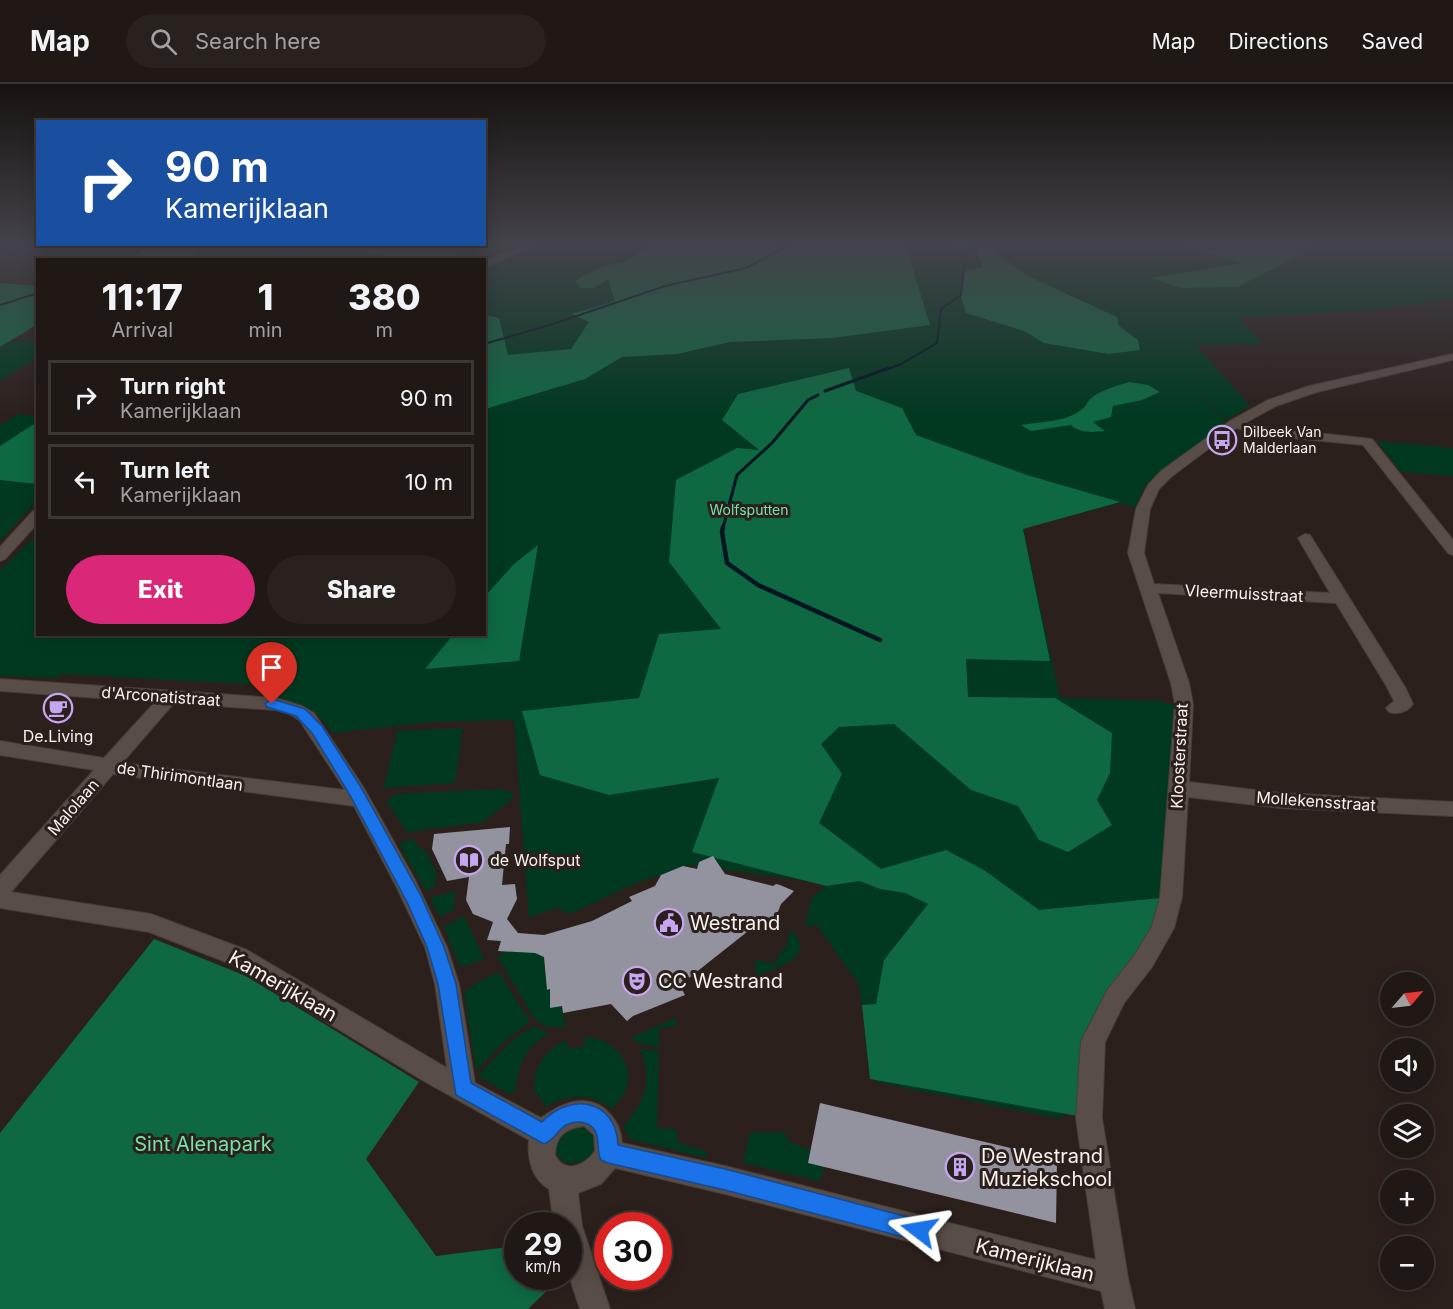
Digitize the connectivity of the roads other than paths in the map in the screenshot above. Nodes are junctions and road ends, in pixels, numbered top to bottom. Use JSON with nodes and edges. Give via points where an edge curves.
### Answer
{"nodes":[{"id":1,"x":1453,"y":357,"type":"edge"},
{"id":2,"x":1234,"y":424,"type":"junction"},
{"id":3,"x":36,"y":516,"type":"edge"},
{"id":4,"x":1305,"y":538,"type":"dead end"},
{"id":5,"x":1453,"y":550,"type":"edge"},
{"id":6,"x":0,"y":556,"type":"edge"},
{"id":7,"x":1149,"y":588,"type":"junction"},
{"id":8,"x":1340,"y":598,"type":"junction"},
{"id":9,"x":0,"y":686,"type":"edge"},
{"id":10,"x":170,"y":697,"type":"junction"},
{"id":11,"x":1395,"y":708,"type":"dead end"},
{"id":12,"x":0,"y":748,"type":"edge"},
{"id":13,"x":110,"y":766,"type":"junction"},
{"id":14,"x":1179,"y":788,"type":"junction"},
{"id":15,"x":360,"y":799,"type":"junction"},
{"id":16,"x":1453,"y":809,"type":"edge"},
{"id":17,"x":0,"y":890,"type":"edge"},
{"id":18,"x":0,"y":899,"type":"edge"},
{"id":19,"x":463,"y":1089,"type":"junction"},
{"id":20,"x":544,"y":1134,"type":"junction"},
{"id":21,"x":608,"y":1153,"type":"junction"},
{"id":22,"x":562,"y":1179,"type":"junction"},
{"id":23,"x":566,"y":1212,"type":"edge"},
{"id":24,"x":582,"y":1269,"type":"edge"},
{"id":25,"x":1113,"y":1278,"type":"junction"},
{"id":26,"x":595,"y":1309,"type":"edge"},
{"id":27,"x":1120,"y":1309,"type":"edge"}],
"edges":[{"from":1,"to":2,"type":"street","name":"Kloosterstraat","via":[[1312,389],[1272,403]]},
{"from":2,"to":5,"type":"street","via":[[1263,431],[1367,442]]},
{"from":2,"to":7,"type":"street","name":"Kloosterstraat","via":[[1153,488],[1143,509],[1136,553]]},
{"from":3,"to":6,"type":"street"},
{"from":4,"to":8,"type":"street"},
{"from":7,"to":8,"type":"street","name":"Vleermuisstraat"},
{"from":7,"to":14,"type":"street","name":"Kloosterstraat","via":[[1184,704]]},
{"from":8,"to":11,"type":"street","via":[[1396,687],[1404,704]]},
{"from":9,"to":10,"type":"street","name":"d'Arconatistraat"},
{"from":10,"to":13,"type":"street","name":"Malolaan"},
{"from":10,"to":15,"type":"street","name":"d'Arconatistraat","via":[[276,704],[296,710],[317,730]]},
{"from":12,"to":13,"type":"street","name":"de Thirimontlaan"},
{"from":13,"to":15,"type":"street","name":"de Thirimontlaan"},
{"from":13,"to":17,"type":"street","name":"Malolaan"},
{"from":14,"to":16,"type":"street","name":"Mollekensstraat","via":[[1288,801]]},
{"from":14,"to":25,"type":"street","name":"Kloosterstraat","via":[[1171,897],[1163,928],[1116,996],[1093,1041],[1089,1118]]},
{"from":15,"to":19,"type":"street","name":"d'Arconatistraat","via":[[436,947],[447,984]]},
{"from":18,"to":19,"type":"street","name":"Kamerijklaan","via":[[151,922],[239,957]]},
{"from":19,"to":20,"type":"street","name":"Kamerijklaan"},
{"from":20,"to":21,"type":"street","via":[[567,1115],[592,1115],[607,1132]]},
{"from":20,"to":22,"type":"street","via":[[541,1161],[546,1170]]},
{"from":21,"to":22,"type":"street","via":[[591,1174],[577,1180]]},
{"from":21,"to":25,"type":"street","name":"Kamerijklaan"},
{"from":22,"to":23,"type":"street"},
{"from":24,"to":26,"type":"street"},
{"from":25,"to":27,"type":"street","name":"Kloosterstraat"}]}
